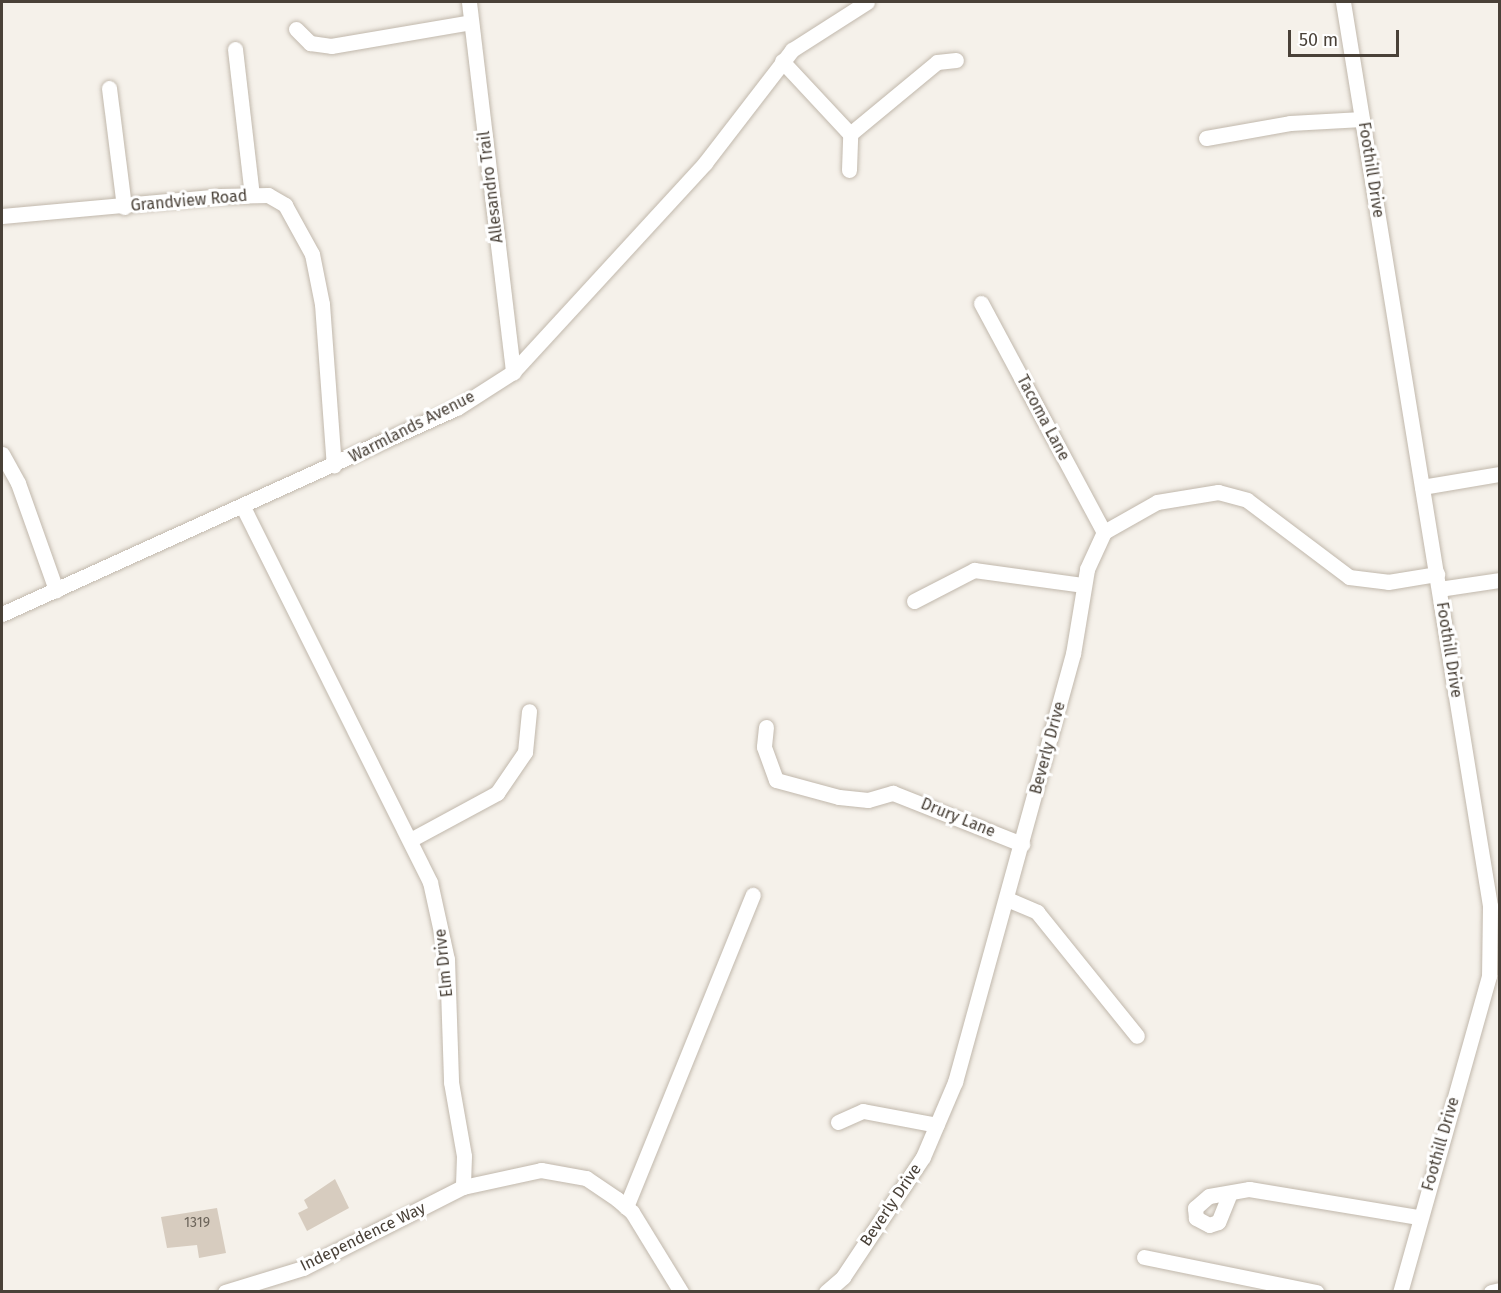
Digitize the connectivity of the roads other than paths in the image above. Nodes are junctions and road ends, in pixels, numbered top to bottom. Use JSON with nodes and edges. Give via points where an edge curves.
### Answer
{"nodes":[{"id":1,"x":469,"y":2,"type":"edge"},
{"id":2,"x":865,"y":2,"type":"edge"},
{"id":3,"x":1343,"y":2,"type":"edge"},
{"id":4,"x":471,"y":22,"type":"junction"},
{"id":5,"x":296,"y":29,"type":"dead end"},
{"id":6,"x":235,"y":49,"type":"dead end"},
{"id":7,"x":956,"y":60,"type":"dead end"},
{"id":8,"x":782,"y":62,"type":"junction"},
{"id":9,"x":109,"y":88,"type":"dead end"},
{"id":10,"x":1362,"y":119,"type":"junction"},
{"id":11,"x":850,"y":134,"type":"junction"},
{"id":12,"x":1206,"y":138,"type":"dead end"},
{"id":13,"x":849,"y":170,"type":"dead end"},
{"id":14,"x":252,"y":195,"type":"junction"},
{"id":15,"x":124,"y":207,"type":"junction"},
{"id":16,"x":2,"y":216,"type":"edge"},
{"id":17,"x":981,"y":303,"type":"dead end"},
{"id":18,"x":513,"y":372,"type":"junction"},
{"id":19,"x":2,"y":454,"type":"edge"},
{"id":20,"x":334,"y":466,"type":"junction"},
{"id":21,"x":1500,"y":474,"type":"edge"},
{"id":22,"x":1422,"y":487,"type":"junction"},
{"id":23,"x":243,"y":507,"type":"junction"},
{"id":24,"x":1104,"y":532,"type":"junction"},
{"id":25,"x":1437,"y":574,"type":"junction"},
{"id":26,"x":1500,"y":580,"type":"edge"},
{"id":27,"x":1084,"y":585,"type":"junction"},
{"id":28,"x":56,"y":590,"type":"junction"},
{"id":29,"x":1439,"y":590,"type":"junction"},
{"id":30,"x":914,"y":601,"type":"dead end"},
{"id":31,"x":2,"y":614,"type":"edge"},
{"id":32,"x":529,"y":711,"type":"dead end"},
{"id":33,"x":766,"y":727,"type":"dead end"},
{"id":34,"x":412,"y":839,"type":"junction"},
{"id":35,"x":1022,"y":844,"type":"junction"},
{"id":36,"x":753,"y":895,"type":"dead end"},
{"id":37,"x":1007,"y":899,"type":"junction"},
{"id":38,"x":1137,"y":1036,"type":"dead end"},
{"id":39,"x":838,"y":1122,"type":"dead end"},
{"id":40,"x":936,"y":1125,"type":"junction"},
{"id":41,"x":464,"y":1187,"type":"junction"},
{"id":42,"x":1230,"y":1193,"type":"dead end"},
{"id":43,"x":626,"y":1207,"type":"junction"},
{"id":44,"x":1419,"y":1217,"type":"junction"},
{"id":45,"x":1144,"y":1257,"type":"dead end"},
{"id":46,"x":831,"y":1290,"type":"edge"},
{"id":47,"x":1500,"y":1290,"type":"edge"},
{"id":48,"x":225,"y":1292,"type":"edge"},
{"id":49,"x":681,"y":1292,"type":"edge"},
{"id":50,"x":1316,"y":1292,"type":"edge"},
{"id":51,"x":1400,"y":1292,"type":"edge"},
{"id":52,"x":1491,"y":1292,"type":"edge"}],
"edges":[{"from":1,"to":4,"type":"street","name":"Allesandro Trail"},
{"from":2,"to":8,"type":"street","name":"Warmlands Avenue"},
{"from":3,"to":10,"type":"street","name":"Foothill Drive"},
{"from":4,"to":5,"type":"street","via":[[331,46],[310,43]]},
{"from":4,"to":18,"type":"street","name":"Allesandro Trail"},
{"from":6,"to":14,"type":"street"},
{"from":7,"to":11,"type":"street","via":[[930,67]]},
{"from":8,"to":11,"type":"street"},
{"from":8,"to":18,"type":"street","name":"Warmlands Avenue","via":[[705,163]]},
{"from":9,"to":15,"type":"street"},
{"from":10,"to":12,"type":"street","via":[[1290,123]]},
{"from":10,"to":22,"type":"street","name":"Foothill Drive"},
{"from":11,"to":13,"type":"street"},
{"from":14,"to":15,"type":"street","name":"Grandview Road"},
{"from":14,"to":20,"type":"street","name":"Grandview Road","via":[[268,195],[285,205],[312,254],[332,394]]},
{"from":15,"to":16,"type":"street","name":"Grandview Road"},
{"from":17,"to":24,"type":"street","name":"Tacoma Lane"},
{"from":18,"to":20,"type":"street","name":"Warmlands Avenue","via":[[457,408]]},
{"from":19,"to":28,"type":"street","via":[[18,483]]},
{"from":20,"to":23,"type":"street","name":"Warmlands Avenue"},
{"from":21,"to":22,"type":"street"},
{"from":22,"to":25,"type":"street","name":"Foothill Drive"},
{"from":23,"to":28,"type":"street","name":"Warmlands Avenue"},
{"from":23,"to":34,"type":"street","name":"Elm Drive"},
{"from":24,"to":25,"type":"street","via":[[1157,502],[1218,492],[1247,500],[1349,577],[1388,582]]},
{"from":24,"to":27,"type":"street","name":"Beverly Drive"},
{"from":25,"to":29,"type":"street","name":"Foothill Drive"},
{"from":26,"to":29,"type":"street"},
{"from":27,"to":30,"type":"street","via":[[974,570]]},
{"from":27,"to":35,"type":"street","name":"Beverly Drive","via":[[1073,654]]},
{"from":28,"to":31,"type":"street","name":"Warmlands Avenue"},
{"from":29,"to":44,"type":"street","name":"Foothill Drive","via":[[1490,906],[1489,976]]},
{"from":32,"to":34,"type":"street","via":[[525,752],[503,786]]},
{"from":33,"to":35,"type":"street","name":"Drury Lane","via":[[764,747],[776,780],[839,797],[868,800],[893,793]]},
{"from":34,"to":41,"type":"street","name":"Elm Drive","via":[[444,933]]},
{"from":35,"to":37,"type":"street","name":"Beverly Drive"},
{"from":36,"to":43,"type":"street"},
{"from":37,"to":38,"type":"street","via":[[1037,912]]},
{"from":37,"to":40,"type":"street","name":"Beverly Drive","via":[[955,1082]]},
{"from":39,"to":40,"type":"street","via":[[863,1111]]},
{"from":40,"to":46,"type":"street","name":"Beverly Drive","via":[[923,1157]]},
{"from":41,"to":43,"type":"street","via":[[541,1170],[586,1178]]},
{"from":41,"to":48,"type":"street","name":"Independence Way","via":[[303,1268]]},
{"from":42,"to":44,"type":"street","via":[[1272,1191]]},
{"from":43,"to":49,"type":"street"},
{"from":44,"to":51,"type":"street","name":"Foothill Drive"},
{"from":45,"to":50,"type":"street"},
{"from":47,"to":52,"type":"street"}]}
